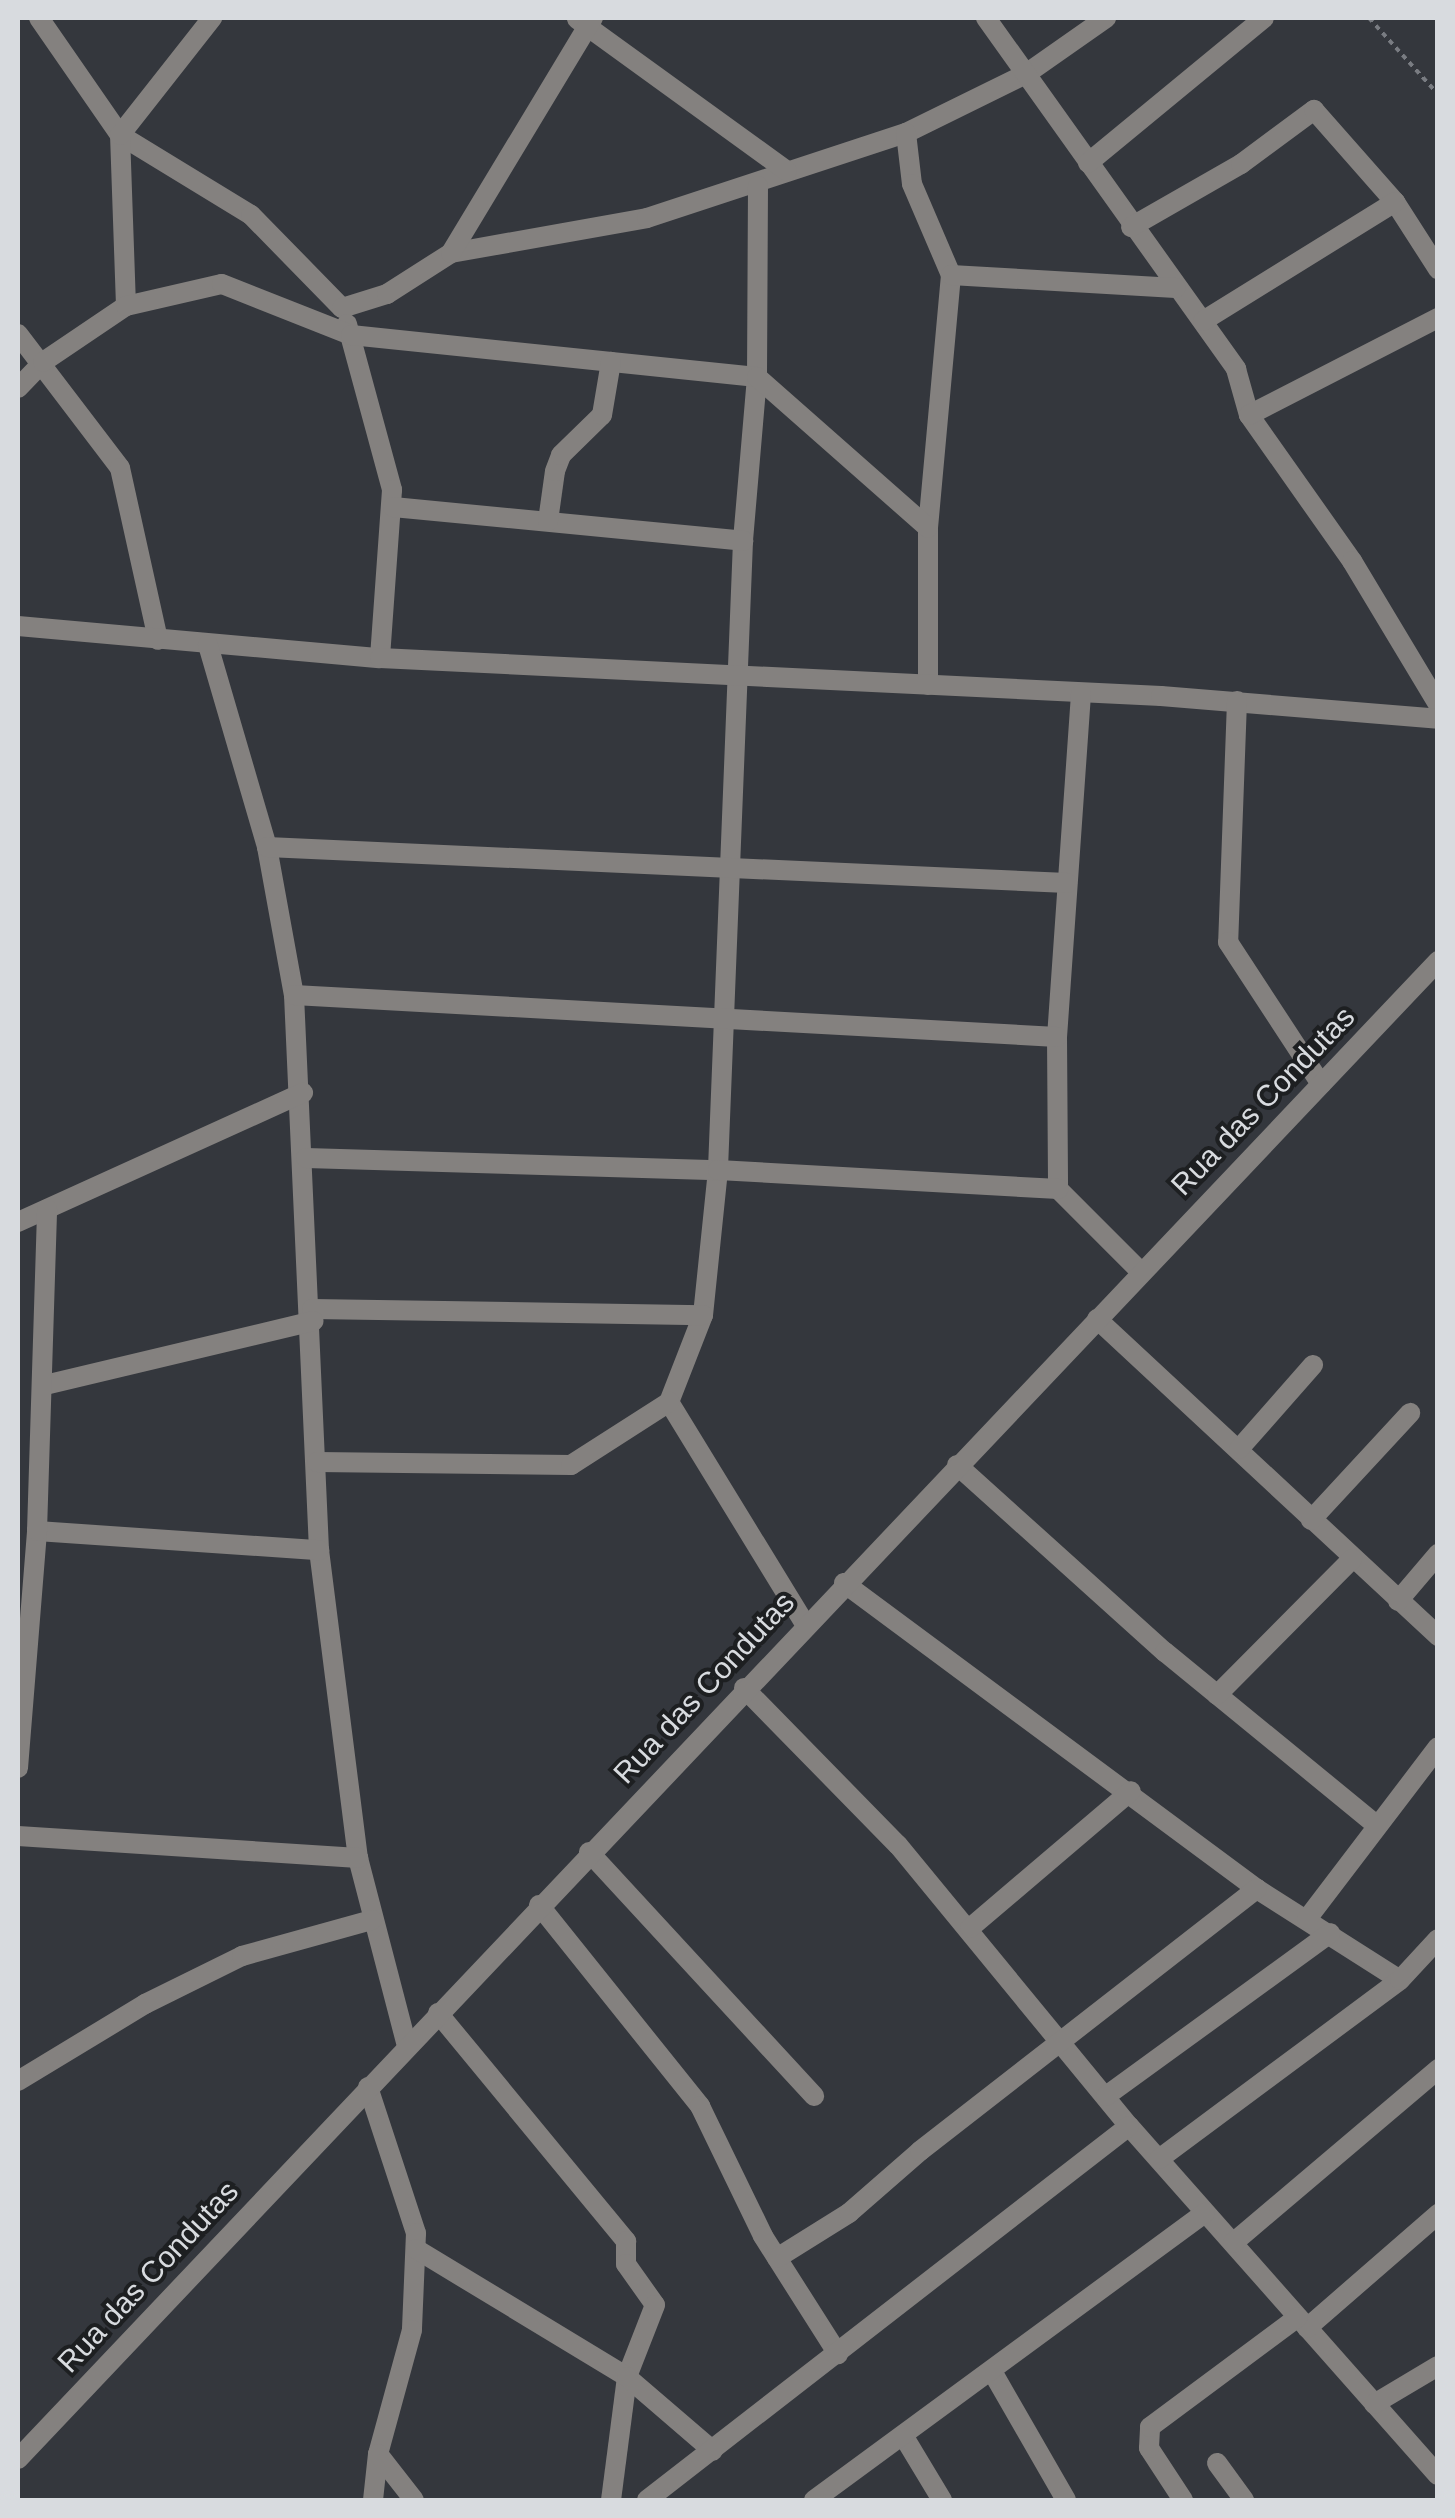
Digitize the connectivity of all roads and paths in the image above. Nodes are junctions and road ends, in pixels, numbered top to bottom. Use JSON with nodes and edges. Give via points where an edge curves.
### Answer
{"nodes":[{"id":1,"x":39,"y":18,"type":"edge"},
{"id":2,"x":212,"y":18,"type":"edge"},
{"id":3,"x":986,"y":18,"type":"edge"},
{"id":4,"x":1106,"y":18,"type":"edge"},
{"id":5,"x":1264,"y":18,"type":"edge"},
{"id":6,"x":1369,"y":18,"type":"edge"},
{"id":7,"x":585,"y":20,"type":"edge"},
{"id":8,"x":1026,"y":74,"type":"junction"},
{"id":9,"x":1438,"y":94,"type":"edge"},
{"id":10,"x":906,"y":133,"type":"junction"},
{"id":11,"x":120,"y":135,"type":"junction"},
{"id":12,"x":1088,"y":163,"type":"junction"},
{"id":13,"x":787,"y":171,"type":"junction"},
{"id":14,"x":758,"y":186,"type":"junction"},
{"id":15,"x":1395,"y":202,"type":"junction"},
{"id":16,"x":1132,"y":227,"type":"junction"},
{"id":17,"x":450,"y":253,"type":"junction"},
{"id":18,"x":1438,"y":269,"type":"edge"},
{"id":19,"x":951,"y":275,"type":"junction"},
{"id":20,"x":1176,"y":288,"type":"junction"},
{"id":21,"x":126,"y":306,"type":"junction"},
{"id":22,"x":342,"y":308,"type":"junction"},
{"id":23,"x":1438,"y":318,"type":"edge"},
{"id":24,"x":1203,"y":321,"type":"junction"},
{"id":25,"x":18,"y":334,"type":"edge"},
{"id":26,"x":351,"y":336,"type":"junction"},
{"id":27,"x":43,"y":362,"type":"junction"},
{"id":28,"x":611,"y":362,"type":"junction"},
{"id":29,"x":757,"y":376,"type":"junction"},
{"id":30,"x":18,"y":388,"type":"edge"},
{"id":31,"x":1249,"y":415,"type":"junction"},
{"id":32,"x":392,"y":507,"type":"junction"},
{"id":33,"x":548,"y":521,"type":"junction"},
{"id":34,"x":928,"y":528,"type":"junction"},
{"id":35,"x":743,"y":541,"type":"junction"},
{"id":36,"x":18,"y":626,"type":"edge"},
{"id":37,"x":158,"y":640,"type":"junction"},
{"id":38,"x":208,"y":645,"type":"junction"},
{"id":39,"x":380,"y":658,"type":"junction"},
{"id":40,"x":742,"y":676,"type":"junction"},
{"id":41,"x":928,"y":685,"type":"junction"},
{"id":42,"x":1081,"y":694,"type":"junction"},
{"id":43,"x":1237,"y":701,"type":"junction"},
{"id":44,"x":1438,"y":704,"type":"edge"},
{"id":45,"x":1438,"y":719,"type":"edge"},
{"id":46,"x":267,"y":848,"type":"junction"},
{"id":47,"x":734,"y":871,"type":"junction"},
{"id":48,"x":1067,"y":883,"type":"junction"},
{"id":49,"x":1436,"y":968,"type":"edge"},
{"id":50,"x":294,"y":994,"type":"junction"},
{"id":51,"x":722,"y":1023,"type":"junction"},
{"id":52,"x":1057,"y":1037,"type":"junction"},
{"id":53,"x":1321,"y":1084,"type":"junction"},
{"id":54,"x":303,"y":1094,"type":"junction"},
{"id":55,"x":306,"y":1158,"type":"junction"},
{"id":56,"x":718,"y":1170,"type":"junction"},
{"id":57,"x":1058,"y":1189,"type":"junction"},
{"id":58,"x":48,"y":1209,"type":"junction"},
{"id":59,"x":18,"y":1222,"type":"edge"},
{"id":60,"x":1141,"y":1272,"type":"junction"},
{"id":61,"x":703,"y":1314,"type":"junction"},
{"id":62,"x":313,"y":1315,"type":"junction"},
{"id":63,"x":1097,"y":1318,"type":"junction"},
{"id":64,"x":1313,"y":1364,"type":"dead end"},
{"id":65,"x":45,"y":1385,"type":"junction"},
{"id":66,"x":669,"y":1402,"type":"junction"},
{"id":67,"x":1410,"y":1413,"type":"dead end"},
{"id":68,"x":1239,"y":1449,"type":"junction"},
{"id":69,"x":317,"y":1462,"type":"junction"},
{"id":70,"x":957,"y":1465,"type":"junction"},
{"id":71,"x":1311,"y":1520,"type":"junction"},
{"id":72,"x":37,"y":1530,"type":"junction"},
{"id":73,"x":320,"y":1550,"type":"junction"},
{"id":74,"x":1438,"y":1554,"type":"edge"},
{"id":75,"x":1352,"y":1558,"type":"junction"},
{"id":76,"x":844,"y":1583,"type":"junction"},
{"id":77,"x":1398,"y":1601,"type":"junction"},
{"id":78,"x":806,"y":1624,"type":"junction"},
{"id":79,"x":1438,"y":1636,"type":"edge"},
{"id":80,"x":744,"y":1688,"type":"junction"},
{"id":81,"x":1217,"y":1695,"type":"junction"},
{"id":82,"x":1438,"y":1747,"type":"edge"},
{"id":83,"x":18,"y":1768,"type":"edge"},
{"id":84,"x":1132,"y":1792,"type":"junction"},
{"id":85,"x":1375,"y":1824,"type":"junction"},
{"id":86,"x":18,"y":1836,"type":"edge"},
{"id":87,"x":589,"y":1852,"type":"junction"},
{"id":88,"x":358,"y":1858,"type":"junction"},
{"id":89,"x":1257,"y":1889,"type":"junction"},
{"id":90,"x":539,"y":1905,"type":"junction"},
{"id":91,"x":372,"y":1920,"type":"junction"},
{"id":92,"x":1307,"y":1920,"type":"junction"},
{"id":93,"x":970,"y":1928,"type":"junction"},
{"id":94,"x":1330,"y":1933,"type":"junction"},
{"id":95,"x":1438,"y":1939,"type":"edge"},
{"id":96,"x":1400,"y":1980,"type":"junction"},
{"id":97,"x":438,"y":2013,"type":"junction"},
{"id":98,"x":1062,"y":2042,"type":"junction"},
{"id":99,"x":407,"y":2046,"type":"junction"},
{"id":100,"x":1438,"y":2069,"type":"edge"},
{"id":101,"x":18,"y":2081,"type":"edge"},
{"id":102,"x":368,"y":2087,"type":"junction"},
{"id":103,"x":814,"y":2096,"type":"dead end"},
{"id":104,"x":1106,"y":2096,"type":"junction"},
{"id":105,"x":1129,"y":2126,"type":"junction"},
{"id":106,"x":1159,"y":2158,"type":"junction"},
{"id":107,"x":1205,"y":2213,"type":"junction"},
{"id":108,"x":1438,"y":2214,"type":"edge"},
{"id":109,"x":1232,"y":2243,"type":"junction"},
{"id":110,"x":416,"y":2249,"type":"junction"},
{"id":111,"x":776,"y":2258,"type":"junction"},
{"id":112,"x":1302,"y":2322,"type":"junction"},
{"id":113,"x":838,"y":2354,"type":"junction"},
{"id":114,"x":1438,"y":2366,"type":"edge"},
{"id":115,"x":993,"y":2373,"type":"junction"},
{"id":116,"x":627,"y":2377,"type":"junction"},
{"id":117,"x":1374,"y":2404,"type":"junction"},
{"id":118,"x":904,"y":2437,"type":"junction"},
{"id":119,"x":714,"y":2451,"type":"junction"},
{"id":120,"x":378,"y":2454,"type":"junction"},
{"id":121,"x":18,"y":2459,"type":"edge"},
{"id":122,"x":1217,"y":2462,"type":"dead end"},
{"id":123,"x":1438,"y":2475,"type":"edge"},
{"id":124,"x":374,"y":2500,"type":"edge"},
{"id":125,"x":414,"y":2500,"type":"edge"},
{"id":126,"x":611,"y":2500,"type":"edge"},
{"id":127,"x":648,"y":2500,"type":"edge"},
{"id":128,"x":814,"y":2500,"type":"edge"},
{"id":129,"x":942,"y":2500,"type":"edge"},
{"id":130,"x":1066,"y":2500,"type":"edge"},
{"id":131,"x":1183,"y":2500,"type":"edge"},
{"id":132,"x":1244,"y":2500,"type":"edge"}],
"edges":[{"from":1,"to":11,"type":"street"},
{"from":2,"to":11,"type":"street"},
{"from":3,"to":8,"type":"street"},
{"from":4,"to":8,"type":"street"},
{"from":5,"to":12,"type":"street"},
{"from":6,"to":9,"type":"path"},
{"from":7,"to":13,"type":"street"},
{"from":7,"to":17,"type":"street"},
{"from":8,"to":10,"type":"street"},
{"from":8,"to":12,"type":"street"},
{"from":10,"to":13,"type":"street"},
{"from":10,"to":19,"type":"street","via":[[912,184]]},
{"from":11,"to":21,"type":"street"},
{"from":11,"to":22,"type":"street","via":[[251,215]]},
{"from":12,"to":16,"type":"street"},
{"from":13,"to":14,"type":"street"},
{"from":14,"to":17,"type":"street","via":[[595,232]]},
{"from":14,"to":29,"type":"street"},
{"from":15,"to":16,"type":"street","via":[[1314,110],[1241,164]]},
{"from":15,"to":18,"type":"street"},
{"from":15,"to":24,"type":"street"},
{"from":16,"to":20,"type":"street"},
{"from":17,"to":22,"type":"street","via":[[386,294]]},
{"from":19,"to":20,"type":"street"},
{"from":19,"to":34,"type":"street"},
{"from":20,"to":24,"type":"street"},
{"from":21,"to":26,"type":"street","via":[[222,284]]},
{"from":21,"to":27,"type":"street"},
{"from":22,"to":26,"type":"street"},
{"from":23,"to":31,"type":"street"},
{"from":24,"to":31,"type":"street","via":[[1236,369]]},
{"from":25,"to":27,"type":"street"},
{"from":26,"to":28,"type":"street"},
{"from":26,"to":32,"type":"street"},
{"from":27,"to":30,"type":"street"},
{"from":27,"to":37,"type":"street","via":[[120,468]]},
{"from":28,"to":29,"type":"street"},
{"from":28,"to":33,"type":"street","via":[[602,415],[555,472]]},
{"from":29,"to":34,"type":"street"},
{"from":29,"to":35,"type":"street"},
{"from":31,"to":44,"type":"street","via":[[1352,560]]},
{"from":32,"to":33,"type":"street"},
{"from":32,"to":39,"type":"street"},
{"from":33,"to":35,"type":"street"},
{"from":34,"to":41,"type":"street"},
{"from":35,"to":40,"type":"street"},
{"from":36,"to":37,"type":"street"},
{"from":37,"to":38,"type":"street"},
{"from":38,"to":39,"type":"street"},
{"from":38,"to":46,"type":"street"},
{"from":39,"to":40,"type":"street"},
{"from":40,"to":41,"type":"street"},
{"from":40,"to":47,"type":"street"},
{"from":41,"to":42,"type":"street"},
{"from":42,"to":43,"type":"street"},
{"from":42,"to":48,"type":"street"},
{"from":43,"to":45,"type":"street"},
{"from":43,"to":53,"type":"street","via":[[1228,942]]},
{"from":46,"to":47,"type":"street"},
{"from":46,"to":50,"type":"street"},
{"from":47,"to":48,"type":"street"},
{"from":47,"to":51,"type":"street"},
{"from":48,"to":52,"type":"street"},
{"from":49,"to":53,"type":"street","name":"Rua das Condutas"},
{"from":50,"to":51,"type":"street"},
{"from":50,"to":54,"type":"street"},
{"from":51,"to":52,"type":"street"},
{"from":51,"to":56,"type":"street"},
{"from":52,"to":57,"type":"street"},
{"from":53,"to":60,"type":"street","name":"Rua das Condutas"},
{"from":54,"to":55,"type":"street"},
{"from":54,"to":58,"type":"street"},
{"from":55,"to":56,"type":"street"},
{"from":55,"to":62,"type":"street"},
{"from":56,"to":57,"type":"street"},
{"from":56,"to":61,"type":"street"},
{"from":57,"to":60,"type":"street"},
{"from":58,"to":59,"type":"street"},
{"from":58,"to":65,"type":"street"},
{"from":60,"to":63,"type":"street","name":"Rua das Condutas"},
{"from":61,"to":62,"type":"street"},
{"from":61,"to":66,"type":"street"},
{"from":62,"to":65,"type":"street"},
{"from":62,"to":69,"type":"street"},
{"from":63,"to":68,"type":"street"},
{"from":63,"to":70,"type":"street","name":"Rua das Condutas"},
{"from":64,"to":68,"type":"street"},
{"from":65,"to":72,"type":"street"},
{"from":66,"to":69,"type":"street","via":[[571,1465]]},
{"from":66,"to":78,"type":"street"},
{"from":67,"to":71,"type":"street"},
{"from":68,"to":71,"type":"street"},
{"from":69,"to":73,"type":"street"},
{"from":70,"to":76,"type":"street","name":"Rua das Condutas"},
{"from":70,"to":81,"type":"street"},
{"from":71,"to":75,"type":"street"},
{"from":72,"to":73,"type":"street"},
{"from":72,"to":83,"type":"street"},
{"from":73,"to":88,"type":"street"},
{"from":74,"to":77,"type":"street"},
{"from":75,"to":77,"type":"street"},
{"from":75,"to":81,"type":"street"},
{"from":76,"to":78,"type":"street","name":"Rua das Condutas"},
{"from":76,"to":84,"type":"street"},
{"from":77,"to":79,"type":"street"},
{"from":78,"to":80,"type":"street","name":"Rua das Condutas"},
{"from":80,"to":87,"type":"street","name":"Rua das Condutas"},
{"from":80,"to":93,"type":"street"},
{"from":81,"to":85,"type":"street"},
{"from":82,"to":85,"type":"street"},
{"from":84,"to":89,"type":"street"},
{"from":84,"to":93,"type":"street"},
{"from":85,"to":92,"type":"street"},
{"from":86,"to":88,"type":"street"},
{"from":87,"to":90,"type":"street","name":"Rua das Condutas"},
{"from":87,"to":103,"type":"street"},
{"from":88,"to":91,"type":"street"},
{"from":89,"to":92,"type":"street"},
{"from":89,"to":98,"type":"street"},
{"from":90,"to":97,"type":"street","name":"Rua das Condutas"},
{"from":90,"to":111,"type":"street","via":[[700,2106]]},
{"from":91,"to":99,"type":"street"},
{"from":91,"to":101,"type":"street","via":[[242,1956],[145,2004]]},
{"from":92,"to":94,"type":"street"},
{"from":93,"to":98,"type":"street"},
{"from":94,"to":96,"type":"street"},
{"from":94,"to":104,"type":"street"},
{"from":95,"to":96,"type":"street"},
{"from":96,"to":106,"type":"street"},
{"from":97,"to":99,"type":"street","name":"Rua das Condutas"},
{"from":97,"to":116,"type":"street","via":[[626,2241],[626,2264],[656,2309]]},
{"from":98,"to":104,"type":"street"},
{"from":98,"to":111,"type":"street","via":[[849,2214]]},
{"from":99,"to":102,"type":"street","name":"Rua das Condutas"},
{"from":100,"to":109,"type":"street"},
{"from":102,"to":110,"type":"street","via":[[408,2193]]},
{"from":102,"to":121,"type":"street","name":"Rua das Condutas"},
{"from":104,"to":105,"type":"street"},
{"from":105,"to":106,"type":"street"},
{"from":105,"to":113,"type":"street"},
{"from":106,"to":107,"type":"street"},
{"from":107,"to":109,"type":"street"},
{"from":107,"to":115,"type":"street"},
{"from":108,"to":112,"type":"street"},
{"from":109,"to":112,"type":"street"},
{"from":110,"to":116,"type":"street"},
{"from":110,"to":120,"type":"street","via":[[412,2330]]},
{"from":111,"to":113,"type":"street"},
{"from":112,"to":117,"type":"street"},
{"from":112,"to":131,"type":"street","via":[[1150,2427],[1148,2448]]},
{"from":113,"to":119,"type":"street"},
{"from":114,"to":117,"type":"street"},
{"from":115,"to":118,"type":"street"},
{"from":115,"to":130,"type":"street"},
{"from":116,"to":119,"type":"street"},
{"from":116,"to":126,"type":"street"},
{"from":117,"to":123,"type":"street"},
{"from":118,"to":128,"type":"street"},
{"from":118,"to":129,"type":"street"},
{"from":119,"to":127,"type":"street"},
{"from":120,"to":124,"type":"street"},
{"from":120,"to":125,"type":"street"},
{"from":122,"to":132,"type":"street"}]}
